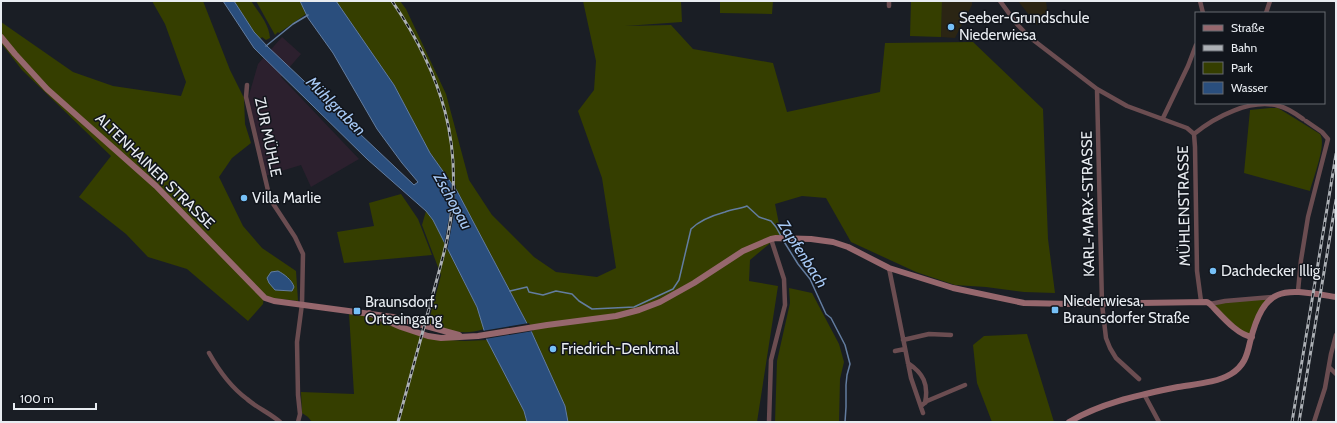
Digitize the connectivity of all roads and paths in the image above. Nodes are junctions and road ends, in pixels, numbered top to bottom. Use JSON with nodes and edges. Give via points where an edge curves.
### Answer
{"nodes":[{"id":1,"x":1000,"y":1,"type":"edge"},
{"id":2,"x":1200,"y":1,"type":"edge"},
{"id":3,"x":1270,"y":1,"type":"edge"},
{"id":4,"x":1203,"y":12,"type":"edge"},
{"id":5,"x":1266,"y":12,"type":"edge"},
{"id":6,"x":1,"y":36,"type":"edge"},
{"id":7,"x":1195,"y":48,"type":"edge"},
{"id":8,"x":246,"y":85,"type":"dead end"},
{"id":9,"x":1097,"y":89,"type":"junction"},
{"id":10,"x":1163,"y":118,"type":"junction"},
{"id":11,"x":1194,"y":134,"type":"junction"},
{"id":12,"x":774,"y":239,"type":"junction"},
{"id":13,"x":889,"y":268,"type":"junction"},
{"id":14,"x":1299,"y":291,"type":"junction"},
{"id":15,"x":1273,"y":297,"type":"junction"},
{"id":16,"x":1336,"y":297,"type":"edge"},
{"id":17,"x":1201,"y":302,"type":"junction"},
{"id":18,"x":302,"y":304,"type":"junction"},
{"id":19,"x":1102,"y":304,"type":"junction"},
{"id":20,"x":1210,"y":304,"type":"junction"},
{"id":21,"x":951,"y":335,"type":"dead end"},
{"id":22,"x":1336,"y":336,"type":"edge"},
{"id":23,"x":1252,"y":337,"type":"junction"},
{"id":24,"x":903,"y":340,"type":"junction"},
{"id":25,"x":904,"y":349,"type":"junction"},
{"id":26,"x":895,"y":351,"type":"dead end"},
{"id":27,"x":209,"y":353,"type":"dead end"},
{"id":28,"x":908,"y":363,"type":"junction"},
{"id":29,"x":1329,"y":367,"type":"junction"},
{"id":30,"x":1336,"y":374,"type":"edge"},
{"id":31,"x":1139,"y":379,"type":"dead end"},
{"id":32,"x":965,"y":386,"type":"dead end"},
{"id":33,"x":1144,"y":394,"type":"junction"},
{"id":34,"x":923,"y":404,"type":"junction"},
{"id":35,"x":923,"y":413,"type":"dead end"},
{"id":36,"x":280,"y":422,"type":"edge"},
{"id":37,"x":298,"y":422,"type":"edge"},
{"id":38,"x":769,"y":422,"type":"edge"},
{"id":39,"x":1069,"y":422,"type":"edge"},
{"id":40,"x":1159,"y":422,"type":"edge"},
{"id":41,"x":1314,"y":422,"type":"edge"}],
"edges":[{"from":1,"to":9,"type":"street","name":"MÜHLENSTRASSE","via":[[1028,36]]},
{"from":2,"to":4,"type":"street"},
{"from":3,"to":5,"type":"street"},
{"from":6,"to":18,"type":"street","name":"ALTENHAINER STRASSE","via":[[47,89],[156,186],[261,296]]},
{"from":7,"to":10,"type":"street"},
{"from":8,"to":18,"type":"street","name":"ZUR MÜHLE","via":[[246,97],[270,199],[303,254]]},
{"from":9,"to":10,"type":"street","name":"MÜHLENSTRASSE","via":[[1127,106]]},
{"from":9,"to":19,"type":"street","name":"KARL-MARX-STRASSE"},
{"from":10,"to":11,"type":"street","name":"MÜHLENSTRASSE","via":[[1187,128]]},
{"from":11,"to":14,"type":"street","via":[[1225,114],[1252,106],[1269,105],[1280,106],[1326,135],[1328,140],[1308,217]]},
{"from":11,"to":17,"type":"street","name":"MÜHLENSTRASSE","via":[[1197,271]]},
{"from":12,"to":13,"type":"street","via":[[833,242]]},
{"from":12,"to":18,"type":"street","name":"ALTENHAINER STRASSE","via":[[743,251],[694,283],[649,306],[616,316],[478,336],[465,337],[393,317]]},
{"from":12,"to":38,"type":"street","via":[[784,279],[785,305],[771,360]]},
{"from":13,"to":19,"type":"street","via":[[953,288],[1024,303]]},
{"from":13,"to":24,"type":"street"},
{"from":14,"to":15,"type":"street"},
{"from":14,"to":16,"type":"street"},
{"from":15,"to":20,"type":"street"},
{"from":15,"to":23,"type":"street","via":[[1260,312]]},
{"from":17,"to":19,"type":"street"},
{"from":17,"to":20,"type":"street"},
{"from":18,"to":37,"type":"street","name":"ZUR MÜHLE","via":[[297,342],[300,414]]},
{"from":19,"to":31,"type":"street","name":"KARL-MARX-STRASSE","via":[[1106,338],[1110,348],[1116,358]]},
{"from":20,"to":23,"type":"street","via":[[1239,332]]},
{"from":21,"to":24,"type":"street","via":[[929,334]]},
{"from":22,"to":29,"type":"street"},
{"from":23,"to":33,"type":"street","via":[[1244,362],[1230,375]]},
{"from":24,"to":25,"type":"street"},
{"from":25,"to":26,"type":"street"},
{"from":25,"to":28,"type":"street"},
{"from":27,"to":36,"type":"street","via":[[228,380],[246,399]]},
{"from":28,"to":34,"type":"street"},
{"from":28,"to":34,"type":"street","via":[[922,374],[925,389]]},
{"from":29,"to":30,"type":"street"},
{"from":29,"to":41,"type":"street"},
{"from":32,"to":34,"type":"street"},
{"from":33,"to":39,"type":"street","via":[[1098,407]]},
{"from":33,"to":40,"type":"street"},
{"from":34,"to":35,"type":"street"}]}
